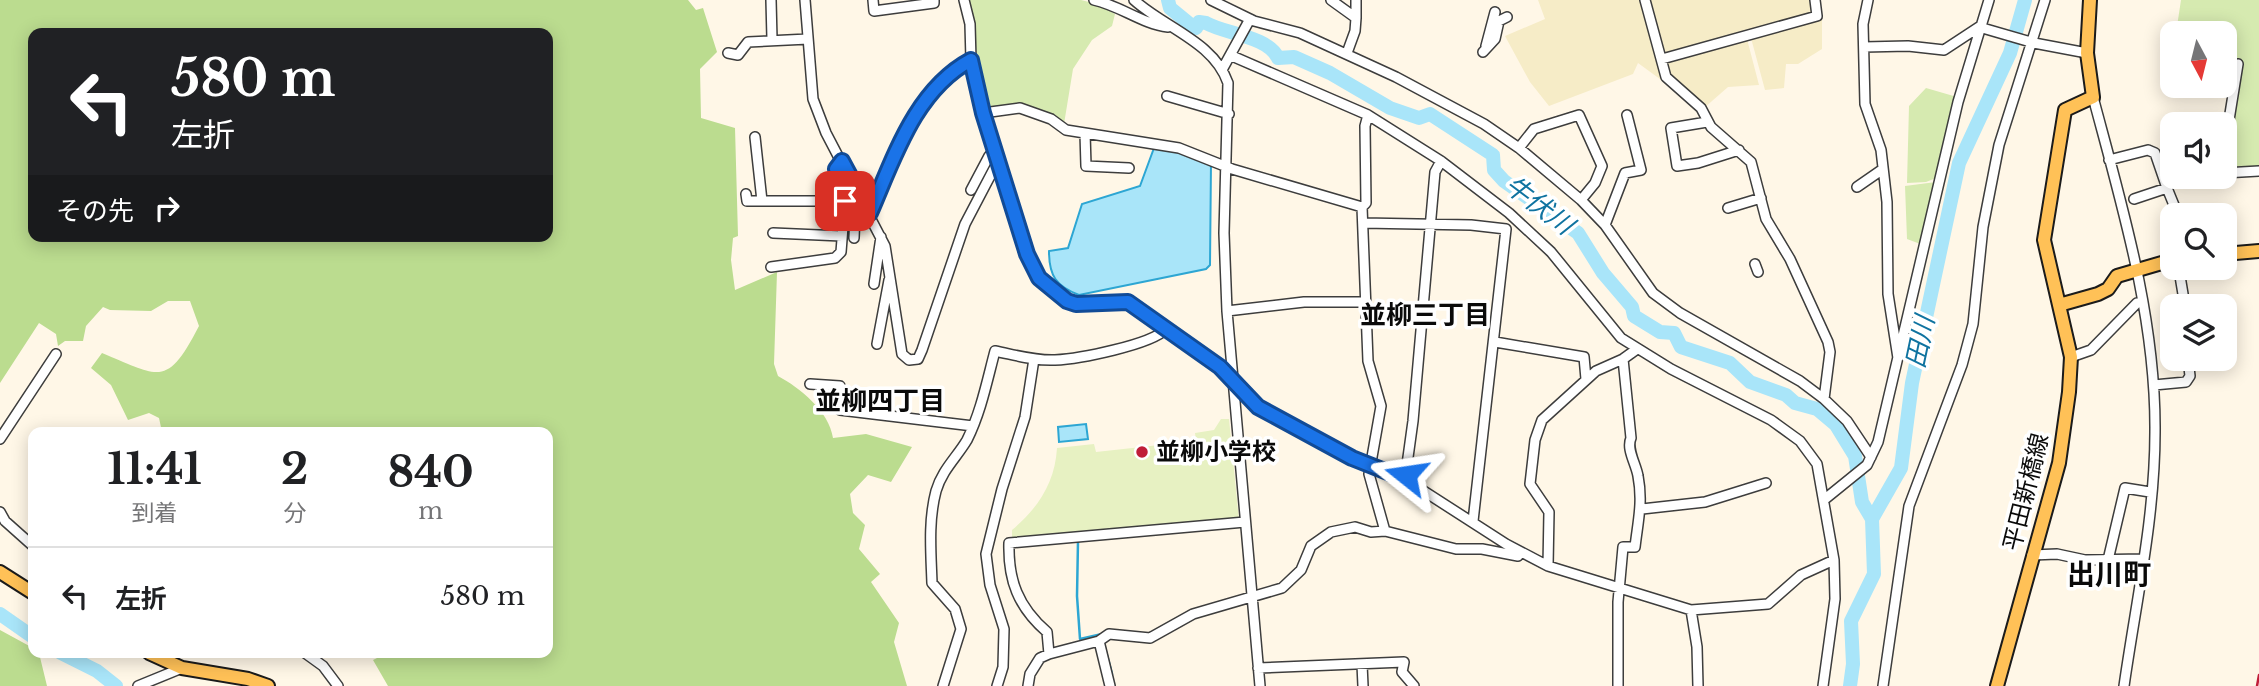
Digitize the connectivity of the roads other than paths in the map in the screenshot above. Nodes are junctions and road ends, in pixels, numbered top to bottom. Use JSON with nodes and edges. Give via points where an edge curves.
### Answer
{"nodes":[{"id":1,"x":771,"y":0,"type":"edge"},
{"id":2,"x":806,"y":0,"type":"edge"},
{"id":3,"x":873,"y":0,"type":"edge"},
{"id":4,"x":934,"y":0,"type":"edge"},
{"id":5,"x":964,"y":0,"type":"edge"},
{"id":6,"x":1094,"y":0,"type":"edge"},
{"id":7,"x":1134,"y":0,"type":"edge"},
{"id":8,"x":1211,"y":0,"type":"edge"},
{"id":9,"x":1331,"y":0,"type":"edge"},
{"id":10,"x":1356,"y":0,"type":"edge"},
{"id":11,"x":1644,"y":0,"type":"edge"},
{"id":12,"x":1815,"y":0,"type":"edge"},
{"id":13,"x":1868,"y":0,"type":"edge"},
{"id":14,"x":1989,"y":0,"type":"edge"},
{"id":15,"x":2045,"y":0,"type":"edge"},
{"id":16,"x":2090,"y":0,"type":"edge"},
{"id":17,"x":1110,"y":2,"type":"edge"},
{"id":18,"x":1495,"y":12,"type":"dead end"},
{"id":19,"x":1507,"y":17,"type":"dead end"},
{"id":20,"x":1356,"y":18,"type":"junction"},
{"id":21,"x":1250,"y":20,"type":"junction"},
{"id":22,"x":1170,"y":27,"type":"junction"},
{"id":23,"x":1980,"y":27,"type":"junction"},
{"id":24,"x":772,"y":39,"type":"junction"},
{"id":25,"x":808,"y":39,"type":"junction"},
{"id":26,"x":2029,"y":41,"type":"junction"},
{"id":27,"x":1864,"y":47,"type":"junction"},
{"id":28,"x":728,"y":53,"type":"dead end"},
{"id":29,"x":1347,"y":53,"type":"junction"},
{"id":30,"x":2087,"y":53,"type":"junction"},
{"id":31,"x":1233,"y":54,"type":"junction"},
{"id":32,"x":1662,"y":59,"type":"junction"},
{"id":33,"x":971,"y":60,"type":"junction"},
{"id":34,"x":2238,"y":64,"type":"dead end"},
{"id":35,"x":1223,"y":68,"type":"junction"},
{"id":36,"x":1167,"y":96,"type":"dead end"},
{"id":37,"x":2093,"y":97,"type":"junction"},
{"id":38,"x":2230,"y":112,"type":"edge"},
{"id":39,"x":983,"y":113,"type":"junction"},
{"id":40,"x":1229,"y":114,"type":"junction"},
{"id":41,"x":1368,"y":115,"type":"junction"},
{"id":42,"x":1627,"y":115,"type":"dead end"},
{"id":43,"x":1707,"y":122,"type":"junction"},
{"id":44,"x":1085,"y":133,"type":"junction"},
{"id":45,"x":755,"y":137,"type":"dead end"},
{"id":46,"x":1519,"y":148,"type":"junction"},
{"id":47,"x":1739,"y":150,"type":"junction"},
{"id":48,"x":997,"y":158,"type":"junction"},
{"id":49,"x":2109,"y":160,"type":"junction"},
{"id":50,"x":842,"y":161,"type":"junction"},
{"id":51,"x":1441,"y":161,"type":"junction"},
{"id":52,"x":2160,"y":164,"type":"edge"},
{"id":53,"x":1227,"y":167,"type":"junction"},
{"id":54,"x":1129,"y":168,"type":"dead end"},
{"id":55,"x":1882,"y":169,"type":"junction"},
{"id":56,"x":2259,"y":171,"type":"edge"},
{"id":57,"x":2237,"y":172,"type":"edge"},
{"id":58,"x":2160,"y":185,"type":"edge"},
{"id":59,"x":856,"y":187,"type":"junction"},
{"id":60,"x":1857,"y":187,"type":"dead end"},
{"id":61,"x":971,"y":190,"type":"dead end"},
{"id":62,"x":746,"y":194,"type":"dead end"},
{"id":63,"x":1760,"y":198,"type":"junction"},
{"id":64,"x":2134,"y":199,"type":"dead end"},
{"id":65,"x":1581,"y":200,"type":"junction"},
{"id":66,"x":762,"y":201,"type":"junction"},
{"id":67,"x":845,"y":201,"type":"junction"},
{"id":68,"x":1362,"y":207,"type":"junction"},
{"id":69,"x":1728,"y":208,"type":"dead end"},
{"id":70,"x":870,"y":213,"type":"junction"},
{"id":71,"x":1363,"y":223,"type":"junction"},
{"id":72,"x":1432,"y":224,"type":"junction"},
{"id":73,"x":1605,"y":225,"type":"junction"},
{"id":74,"x":773,"y":233,"type":"dead end"},
{"id":75,"x":842,"y":236,"type":"junction"},
{"id":76,"x":881,"y":237,"type":"junction"},
{"id":77,"x":854,"y":238,"type":"dead end"},
{"id":78,"x":2259,"y":251,"type":"edge"},
{"id":79,"x":2237,"y":253,"type":"edge"},
{"id":80,"x":2160,"y":264,"type":"edge"},
{"id":81,"x":771,"y":267,"type":"dead end"},
{"id":82,"x":2137,"y":271,"type":"junction"},
{"id":83,"x":891,"y":275,"type":"junction"},
{"id":84,"x":874,"y":284,"type":"dead end"},
{"id":85,"x":1365,"y":302,"type":"junction"},
{"id":86,"x":2137,"y":303,"type":"dead end"},
{"id":87,"x":2059,"y":305,"type":"junction"},
{"id":88,"x":1227,"y":311,"type":"junction"},
{"id":89,"x":1166,"y":329,"type":"junction"},
{"id":90,"x":1495,"y":342,"type":"junction"},
{"id":91,"x":877,"y":344,"type":"dead end"},
{"id":92,"x":1637,"y":349,"type":"junction"},
{"id":93,"x":56,"y":354,"type":"dead end"},
{"id":94,"x":2071,"y":357,"type":"junction"},
{"id":95,"x":1034,"y":359,"type":"junction"},
{"id":96,"x":1623,"y":359,"type":"junction"},
{"id":97,"x":1899,"y":363,"type":"junction"},
{"id":98,"x":2189,"y":371,"type":"edge"},
{"id":99,"x":1586,"y":379,"type":"junction"},
{"id":100,"x":1233,"y":383,"type":"junction"},
{"id":101,"x":810,"y":384,"type":"dead end"},
{"id":102,"x":2154,"y":385,"type":"junction"},
{"id":103,"x":1824,"y":399,"type":"junction"},
{"id":104,"x":973,"y":426,"type":"junction"},
{"id":105,"x":0,"y":439,"type":"edge"},
{"id":106,"x":1869,"y":461,"type":"junction"},
{"id":107,"x":1371,"y":465,"type":"junction"},
{"id":108,"x":1405,"y":479,"type":"junction"},
{"id":109,"x":1766,"y":483,"type":"dead end"},
{"id":110,"x":2150,"y":492,"type":"junction"},
{"id":111,"x":1826,"y":499,"type":"junction"},
{"id":112,"x":1642,"y":509,"type":"junction"},
{"id":113,"x":0,"y":512,"type":"edge"},
{"id":114,"x":1473,"y":521,"type":"junction"},
{"id":115,"x":1245,"y":522,"type":"junction"},
{"id":116,"x":1385,"y":531,"type":"junction"},
{"id":117,"x":28,"y":542,"type":"edge"},
{"id":118,"x":2032,"y":555,"type":"junction"},
{"id":119,"x":1530,"y":559,"type":"junction"},
{"id":120,"x":2143,"y":559,"type":"junction"},
{"id":121,"x":1834,"y":560,"type":"junction"},
{"id":122,"x":2108,"y":560,"type":"junction"},
{"id":123,"x":1548,"y":566,"type":"junction"},
{"id":124,"x":0,"y":572,"type":"edge"},
{"id":125,"x":28,"y":590,"type":"edge"},
{"id":126,"x":1619,"y":590,"type":"junction"},
{"id":127,"x":1252,"y":598,"type":"junction"},
{"id":128,"x":1691,"y":610,"type":"junction"},
{"id":129,"x":1099,"y":641,"type":"junction"},
{"id":130,"x":1049,"y":654,"type":"junction"},
{"id":131,"x":160,"y":658,"type":"edge"},
{"id":132,"x":312,"y":658,"type":"edge"},
{"id":133,"x":1362,"y":664,"type":"junction"},
{"id":134,"x":183,"y":668,"type":"junction"},
{"id":135,"x":1258,"y":668,"type":"junction"},
{"id":136,"x":138,"y":686,"type":"edge"},
{"id":137,"x":268,"y":686,"type":"edge"},
{"id":138,"x":338,"y":686,"type":"edge"},
{"id":139,"x":943,"y":686,"type":"edge"},
{"id":140,"x":997,"y":686,"type":"edge"},
{"id":141,"x":1028,"y":686,"type":"edge"},
{"id":142,"x":1110,"y":686,"type":"edge"},
{"id":143,"x":1260,"y":686,"type":"edge"},
{"id":144,"x":1363,"y":686,"type":"edge"},
{"id":145,"x":1414,"y":686,"type":"edge"},
{"id":146,"x":1618,"y":686,"type":"edge"},
{"id":147,"x":1698,"y":686,"type":"edge"},
{"id":148,"x":1823,"y":686,"type":"edge"},
{"id":149,"x":1883,"y":686,"type":"edge"},
{"id":150,"x":1997,"y":686,"type":"edge"},
{"id":151,"x":2124,"y":686,"type":"edge"}],
"edges":[{"from":1,"to":24,"type":"street"},
{"from":2,"to":25,"type":"street"},
{"from":3,"to":4,"type":"street","via":[[874,11]]},
{"from":5,"to":33,"type":"street"},
{"from":6,"to":17,"type":"street"},
{"from":7,"to":22,"type":"street"},
{"from":8,"to":21,"type":"street"},
{"from":9,"to":20,"type":"street"},
{"from":10,"to":20,"type":"street"},
{"from":11,"to":32,"type":"street"},
{"from":12,"to":32,"type":"street","via":[[1817,16]]},
{"from":13,"to":27,"type":"street"},
{"from":14,"to":23,"type":"street"},
{"from":15,"to":26,"type":"street"},
{"from":16,"to":30,"type":"main road"},
{"from":17,"to":22,"type":"street","via":[[1153,25]]},
{"from":18,"to":19,"type":"street","via":[[1485,49],[1495,39],[1499,21]]},
{"from":20,"to":29,"type":"street"},
{"from":21,"to":29,"type":"street","via":[[1300,33]]},
{"from":21,"to":31,"type":"street"},
{"from":22,"to":35,"type":"street","via":[[1212,54]]},
{"from":23,"to":26,"type":"street"},
{"from":23,"to":27,"type":"street","via":[[1944,50]]},
{"from":23,"to":97,"type":"street","via":[[1958,102]]},
{"from":24,"to":25,"type":"street"},
{"from":24,"to":28,"type":"street","via":[[748,42],[738,55]]},
{"from":25,"to":50,"type":"street","via":[[813,99]]},
{"from":26,"to":30,"type":"street"},
{"from":26,"to":149,"type":"street","via":[[1993,176],[1973,324],[1909,506]]},
{"from":27,"to":55,"type":"street","via":[[1865,104],[1881,150]]},
{"from":29,"to":46,"type":"street","via":[[1484,124]]},
{"from":30,"to":37,"type":"main road"},
{"from":31,"to":35,"type":"street"},
{"from":31,"to":41,"type":"street"},
{"from":32,"to":43,"type":"street","via":[[1667,78],[1701,108]]},
{"from":33,"to":39,"type":"street"},
{"from":33,"to":70,"type":"street","via":[[949,72],[922,107],[903,136]]},
{"from":34,"to":38,"type":"street"},
{"from":35,"to":40,"type":"street"},
{"from":36,"to":40,"type":"street"},
{"from":37,"to":49,"type":"street"},
{"from":37,"to":87,"type":"main road","name":"平田新橋線","via":[[2071,105],[2062,118],[2044,240]]},
{"from":39,"to":44,"type":"street","via":[[1020,108],[1066,130]]},
{"from":39,"to":48,"type":"street"},
{"from":40,"to":53,"type":"street"},
{"from":41,"to":51,"type":"street"},
{"from":41,"to":68,"type":"street","via":[[1366,203]]},
{"from":42,"to":73,"type":"street","via":[[1641,170],[1625,173]]},
{"from":43,"to":47,"type":"street"},
{"from":43,"to":47,"type":"street","via":[[1671,128],[1677,166]]},
{"from":44,"to":53,"type":"street","via":[[1179,148]]},
{"from":44,"to":54,"type":"street","via":[[1086,166]]},
{"from":45,"to":66,"type":"street"},
{"from":46,"to":65,"type":"street"},
{"from":46,"to":65,"type":"street","via":[[1534,129],[1579,115],[1602,166]]},
{"from":47,"to":63,"type":"street","via":[[1751,162]]},
{"from":48,"to":61,"type":"street","via":[[989,156]]},
{"from":48,"to":83,"type":"street","via":[[965,224],[918,359],[909,360],[902,354]]},
{"from":48,"to":89,"type":"street","via":[[1039,278],[1067,301],[1128,302]]},
{"from":49,"to":52,"type":"street","via":[[2148,150]]},
{"from":49,"to":82,"type":"street"},
{"from":50,"to":59,"type":"street"},
{"from":50,"to":67,"type":"street","via":[[836,169]]},
{"from":51,"to":72,"type":"street","via":[[1435,172]]},
{"from":51,"to":92,"type":"street","via":[[1551,252],[1621,338]]},
{"from":53,"to":68,"type":"street"},
{"from":53,"to":88,"type":"street"},
{"from":55,"to":60,"type":"street"},
{"from":55,"to":97,"type":"street","via":[[1888,295]]},
{"from":56,"to":57,"type":"street"},
{"from":58,"to":64,"type":"street"},
{"from":59,"to":70,"type":"street"},
{"from":59,"to":77,"type":"street"},
{"from":62,"to":66,"type":"street","via":[[747,201]]},
{"from":63,"to":69,"type":"street"},
{"from":63,"to":103,"type":"street","via":[[1766,219],[1828,342]]},
{"from":65,"to":73,"type":"street"},
{"from":66,"to":67,"type":"street"},
{"from":67,"to":75,"type":"street"},
{"from":68,"to":71,"type":"street"},
{"from":70,"to":76,"type":"street"},
{"from":71,"to":72,"type":"street"},
{"from":71,"to":85,"type":"street"},
{"from":72,"to":90,"type":"street","via":[[1506,229]]},
{"from":72,"to":108,"type":"street"},
{"from":73,"to":103,"type":"street","via":[[1654,293]]},
{"from":74,"to":75,"type":"street"},
{"from":75,"to":81,"type":"street","via":[[841,252],[835,258]]},
{"from":76,"to":83,"type":"street"},
{"from":76,"to":84,"type":"street"},
{"from":78,"to":79,"type":"main road"},
{"from":80,"to":82,"type":"main road"},
{"from":82,"to":87,"type":"main road","via":[[2117,276],[2098,295]]},
{"from":82,"to":102,"type":"street"},
{"from":83,"to":91,"type":"street"},
{"from":85,"to":88,"type":"street","via":[[1304,302]]},
{"from":85,"to":107,"type":"street","via":[[1368,360],[1381,406]]},
{"from":86,"to":94,"type":"street","via":[[2091,350]]},
{"from":87,"to":94,"type":"main road","name":"平田新橋線"},
{"from":88,"to":100,"type":"street"},
{"from":89,"to":95,"type":"street","via":[[1157,337],[1092,353]]},
{"from":89,"to":100,"type":"street","via":[[1220,367]]},
{"from":90,"to":99,"type":"street","via":[[1584,357]]},
{"from":90,"to":114,"type":"street"},
{"from":92,"to":96,"type":"street"},
{"from":92,"to":111,"type":"street","via":[[1771,420],[1800,441],[1817,464]]},
{"from":93,"to":105,"type":"street"},
{"from":94,"to":118,"type":"main road","name":"平田新橋線","via":[[2059,463]]},
{"from":95,"to":104,"type":"street","via":[[995,351]]},
{"from":95,"to":140,"type":"street","via":[[1025,416],[986,555],[1004,629],[1003,667]]},
{"from":96,"to":99,"type":"street"},
{"from":96,"to":112,"type":"street","via":[[1629,443]]},
{"from":97,"to":106,"type":"street","via":[[1882,432]]},
{"from":98,"to":102,"type":"street","via":[[2186,383]]},
{"from":99,"to":123,"type":"street","via":[[1542,420],[1535,440],[1530,484],[1549,512]]},
{"from":100,"to":107,"type":"street","via":[[1258,407]]},
{"from":100,"to":115,"type":"street"},
{"from":101,"to":104,"type":"street","via":[[840,386],[840,410]]},
{"from":102,"to":110,"type":"street"},
{"from":103,"to":106,"type":"street","via":[[1847,421]]},
{"from":104,"to":139,"type":"street","via":[[936,490],[931,521],[932,583],[955,609],[961,629]]},
{"from":106,"to":111,"type":"street"},
{"from":107,"to":108,"type":"street"},
{"from":107,"to":116,"type":"street","via":[[1373,494]]},
{"from":108,"to":114,"type":"street"},
{"from":109,"to":112,"type":"street","via":[[1705,502]]},
{"from":110,"to":120,"type":"street"},
{"from":110,"to":122,"type":"street","via":[[2125,488]]},
{"from":111,"to":121,"type":"street"},
{"from":112,"to":126,"type":"street","via":[[1635,547],[1623,547]]},
{"from":113,"to":117,"type":"street"},
{"from":114,"to":119,"type":"street"},
{"from":115,"to":127,"type":"street"},
{"from":115,"to":130,"type":"street","via":[[1009,543],[1009,570],[1018,597],[1027,615],[1047,632]]},
{"from":116,"to":119,"type":"street","via":[[1456,549]]},
{"from":116,"to":127,"type":"street","via":[[1355,527],[1331,532],[1311,546],[1301,569],[1282,588]]},
{"from":118,"to":122,"type":"street"},
{"from":118,"to":150,"type":"main road","name":"平田新橋線"},
{"from":119,"to":123,"type":"street"},
{"from":120,"to":122,"type":"street"},
{"from":120,"to":151,"type":"street"},
{"from":121,"to":128,"type":"street","via":[[1801,575],[1768,604]]},
{"from":121,"to":148,"type":"street","via":[[1835,600]]},
{"from":123,"to":126,"type":"street"},
{"from":124,"to":125,"type":"main road"},
{"from":126,"to":128,"type":"street","via":[[1663,598]]},
{"from":126,"to":146,"type":"street"},
{"from":127,"to":129,"type":"street","via":[[1193,614],[1150,638],[1109,634]]},
{"from":127,"to":135,"type":"street"},
{"from":128,"to":147,"type":"street"},
{"from":129,"to":130,"type":"street"},
{"from":129,"to":142,"type":"street"},
{"from":130,"to":141,"type":"street","via":[[1040,658]]},
{"from":131,"to":134,"type":"main road"},
{"from":132,"to":138,"type":"street"},
{"from":133,"to":135,"type":"street"},
{"from":133,"to":144,"type":"street"},
{"from":133,"to":145,"type":"street","via":[[1404,662],[1402,672]]},
{"from":134,"to":136,"type":"street"},
{"from":134,"to":137,"type":"main road"},
{"from":135,"to":143,"type":"street"}]}
